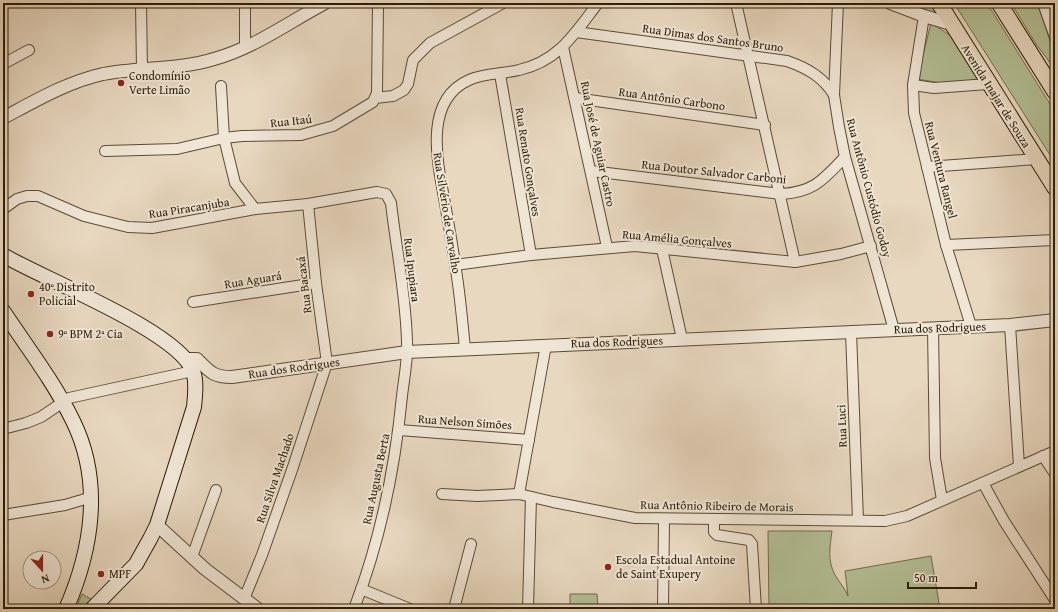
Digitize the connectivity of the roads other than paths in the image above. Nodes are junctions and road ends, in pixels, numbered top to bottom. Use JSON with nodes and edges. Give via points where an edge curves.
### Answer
{"nodes":[{"id":1,"x":141,"y":3,"type":"edge"},
{"id":2,"x":245,"y":3,"type":"edge"},
{"id":3,"x":378,"y":3,"type":"edge"},
{"id":4,"x":503,"y":3,"type":"edge"},
{"id":5,"x":598,"y":3,"type":"edge"},
{"id":6,"x":736,"y":3,"type":"edge"},
{"id":7,"x":838,"y":3,"type":"edge"},
{"id":8,"x":890,"y":3,"type":"edge"},
{"id":9,"x":939,"y":3,"type":"edge"},
{"id":10,"x":999,"y":3,"type":"edge"},
{"id":11,"x":1044,"y":3,"type":"edge"},
{"id":12,"x":319,"y":5,"type":"edge"},
{"id":13,"x":924,"y":16,"type":"junction"},
{"id":14,"x":951,"y":24,"type":"junction"},
{"id":15,"x":576,"y":32,"type":"junction"},
{"id":16,"x":1055,"y":34,"type":"edge"},
{"id":17,"x":245,"y":47,"type":"junction"},
{"id":18,"x":563,"y":47,"type":"junction"},
{"id":19,"x":29,"y":50,"type":"dead end"},
{"id":20,"x":748,"y":55,"type":"junction"},
{"id":21,"x":3,"y":64,"type":"edge"},
{"id":22,"x":142,"y":69,"type":"junction"},
{"id":23,"x":500,"y":74,"type":"junction"},
{"id":24,"x":988,"y":84,"type":"junction"},
{"id":25,"x":913,"y":85,"type":"junction"},
{"id":26,"x":221,"y":86,"type":"dead end"},
{"id":27,"x":1055,"y":92,"type":"edge"},
{"id":28,"x":834,"y":95,"type":"junction"},
{"id":29,"x":375,"y":98,"type":"junction"},
{"id":30,"x":575,"y":98,"type":"junction"},
{"id":31,"x":3,"y":118,"type":"edge"},
{"id":32,"x":765,"y":125,"type":"junction"},
{"id":33,"x":224,"y":138,"type":"junction"},
{"id":34,"x":105,"y":151,"type":"dead end"},
{"id":35,"x":845,"y":157,"type":"junction"},
{"id":36,"x":1037,"y":159,"type":"junction"},
{"id":37,"x":927,"y":168,"type":"junction"},
{"id":38,"x":591,"y":172,"type":"junction"},
{"id":39,"x":1054,"y":190,"type":"edge"},
{"id":40,"x":386,"y":194,"type":"joint"},
{"id":41,"x":781,"y":194,"type":"junction"},
{"id":42,"x":308,"y":204,"type":"junction"},
{"id":43,"x":3,"y":210,"type":"edge"},
{"id":44,"x":256,"y":210,"type":"junction"},
{"id":45,"x":1055,"y":240,"type":"edge"},
{"id":46,"x":946,"y":245,"type":"junction"},
{"id":47,"x":871,"y":246,"type":"junction"},
{"id":48,"x":608,"y":247,"type":"junction"},
{"id":49,"x":662,"y":249,"type":"junction"},
{"id":50,"x":3,"y":255,"type":"edge"},
{"id":51,"x":531,"y":255,"type":"junction"},
{"id":52,"x":795,"y":262,"type":"junction"},
{"id":53,"x":456,"y":265,"type":"junction"},
{"id":54,"x":316,"y":283,"type":"junction"},
{"id":55,"x":193,"y":302,"type":"dead end"},
{"id":56,"x":3,"y":311,"type":"edge"},
{"id":57,"x":1055,"y":320,"type":"edge"},
{"id":58,"x":1010,"y":325,"type":"junction"},
{"id":59,"x":971,"y":326,"type":"junction"},
{"id":60,"x":933,"y":328,"type":"junction"},
{"id":61,"x":894,"y":330,"type":"junction"},
{"id":62,"x":851,"y":332,"type":"junction"},
{"id":63,"x":682,"y":339,"type":"junction"},
{"id":64,"x":546,"y":345,"type":"junction"},
{"id":65,"x":465,"y":348,"type":"junction"},
{"id":66,"x":407,"y":352,"type":"junction"},
{"id":67,"x":327,"y":364,"type":"junction"},
{"id":68,"x":190,"y":365,"type":"junction"},
{"id":69,"x":62,"y":401,"type":"junction"},
{"id":70,"x":3,"y":429,"type":"edge"},
{"id":71,"x":399,"y":430,"type":"junction"},
{"id":72,"x":529,"y":440,"type":"junction"},
{"id":73,"x":1055,"y":451,"type":"edge"},
{"id":74,"x":1043,"y":456,"type":"junction"},
{"id":75,"x":1020,"y":466,"type":"junction"},
{"id":76,"x":1055,"y":474,"type":"edge"},
{"id":77,"x":983,"y":483,"type":"junction"},
{"id":78,"x":216,"y":490,"type":"dead end"},
{"id":79,"x":442,"y":494,"type":"dead end"},
{"id":80,"x":519,"y":494,"type":"junction"},
{"id":81,"x":531,"y":496,"type":"junction"},
{"id":82,"x":92,"y":497,"type":"junction"},
{"id":83,"x":942,"y":500,"type":"junction"},
{"id":84,"x":3,"y":515,"type":"edge"},
{"id":85,"x":664,"y":520,"type":"junction"},
{"id":86,"x":714,"y":520,"type":"junction"},
{"id":87,"x":858,"y":520,"type":"junction"},
{"id":88,"x":157,"y":525,"type":"junction"},
{"id":89,"x":471,"y":544,"type":"dead end"},
{"id":90,"x":192,"y":557,"type":"junction"},
{"id":91,"x":361,"y":589,"type":"junction"},
{"id":92,"x":244,"y":599,"type":"junction"},
{"id":93,"x":1055,"y":600,"type":"edge"},
{"id":94,"x":66,"y":609,"type":"edge"},
{"id":95,"x":92,"y":609,"type":"edge"},
{"id":96,"x":258,"y":609,"type":"edge"},
{"id":97,"x":354,"y":609,"type":"edge"},
{"id":98,"x":410,"y":609,"type":"edge"},
{"id":99,"x":454,"y":609,"type":"edge"},
{"id":100,"x":528,"y":609,"type":"edge"},
{"id":101,"x":663,"y":609,"type":"edge"},
{"id":102,"x":756,"y":609,"type":"edge"}],
"edges":[{"from":1,"to":22,"type":"street"},
{"from":2,"to":17,"type":"street"},
{"from":3,"to":29,"type":"street","via":[[378,89]]},
{"from":4,"to":29,"type":"street","via":[[430,43],[413,60],[408,84],[404,90],[393,96]]},
{"from":5,"to":15,"type":"street","name":"Rua Silvério de Carvalho"},
{"from":6,"to":20,"type":"street"},
{"from":7,"to":28,"type":"street","name":"Rua Antônio Custódio Godoy"},
{"from":8,"to":13,"type":"street"},
{"from":9,"to":14,"type":"main road","name":"Avenida Inajar de Souza"},
{"from":10,"to":27,"type":"main road"},
{"from":11,"to":16,"type":"street"},
{"from":12,"to":17,"type":"street"},
{"from":13,"to":14,"type":"street"},
{"from":13,"to":25,"type":"street","name":"Rua Ventura Rangel"},
{"from":14,"to":24,"type":"main road","name":"Avenida Inajar de Souza"},
{"from":15,"to":18,"type":"street","name":"Rua Silvério de Carvalho"},
{"from":15,"to":20,"type":"street","name":"Rua Dimas dos Santos Bruno"},
{"from":17,"to":22,"type":"street","via":[[196,63]]},
{"from":18,"to":23,"type":"street","name":"Rua Silvério de Carvalho","via":[[551,58],[537,65]]},
{"from":18,"to":30,"type":"street","name":"Rua José de Aguiar Castro"},
{"from":19,"to":21,"type":"street"},
{"from":20,"to":28,"type":"street","name":"Rua Dimas dos Santos Bruno","via":[[802,66],[828,85]]},
{"from":20,"to":32,"type":"street"},
{"from":22,"to":31,"type":"street","via":[[72,82]]},
{"from":23,"to":51,"type":"street","name":"Rua Renato Gonçalves"},
{"from":23,"to":53,"type":"street","name":"Rua Silvério de Carvalho","via":[[470,80],[458,86],[442,109],[438,127],[438,161]]},
{"from":24,"to":25,"type":"street","via":[[934,88]]},
{"from":24,"to":36,"type":"main road","name":"Avenida Inajar de Souza"},
{"from":25,"to":37,"type":"street","name":"Rua Ventura Rangel","via":[[914,112]]},
{"from":26,"to":33,"type":"street"},
{"from":28,"to":35,"type":"street","name":"Rua Antônio Custódio Godoy"},
{"from":29,"to":33,"type":"street","name":"Rua Itaú","via":[[365,108],[333,126],[318,131],[284,137]]},
{"from":30,"to":32,"type":"street","name":"Rua Antônio Carbono"},
{"from":30,"to":38,"type":"street","name":"Rua José de Aguiar Castro"},
{"from":32,"to":41,"type":"street"},
{"from":33,"to":34,"type":"street","name":"Rua Itaú","via":[[177,149]]},
{"from":33,"to":44,"type":"street","via":[[235,183]]},
{"from":35,"to":41,"type":"street","name":"Rua Doutor Salvador Carboni","via":[[811,188],[798,193]]},
{"from":35,"to":47,"type":"street","name":"Rua Antônio Custódio Godoy"},
{"from":36,"to":37,"type":"street"},
{"from":36,"to":39,"type":"main road","name":"Avenida Inajar de Souza"},
{"from":37,"to":46,"type":"street","name":"Rua Ventura Rangel"},
{"from":38,"to":41,"type":"street","name":"Rua Doutor Salvador Carboni"},
{"from":38,"to":48,"type":"street","name":"Rua José de Aguiar Castro"},
{"from":40,"to":42,"type":"street","name":"Rua Piracanjuba","via":[[377,192]]},
{"from":40,"to":66,"type":"street","name":"Rua Ipupiara","via":[[390,203],[406,323]]},
{"from":41,"to":52,"type":"street"},
{"from":42,"to":44,"type":"street","name":"Rua Piracanjuba"},
{"from":42,"to":54,"type":"street","name":"Rua Bacaxá"},
{"from":43,"to":44,"type":"street","name":"Rua Piracanjuba","via":[[17,199],[38,196],[84,216],[128,227],[152,228]]},
{"from":45,"to":46,"type":"street"},
{"from":46,"to":59,"type":"street","name":"Rua Ventura Rangel"},
{"from":47,"to":52,"type":"street","name":"Rua Amélia Gonçalves"},
{"from":47,"to":61,"type":"street","name":"Rua Antônio Custódio Godoy"},
{"from":48,"to":49,"type":"street","name":"Rua Amélia Gonçalves"},
{"from":48,"to":51,"type":"street","name":"Rua Amélia Gonçalves"},
{"from":49,"to":52,"type":"street","name":"Rua Amélia Gonçalves"},
{"from":49,"to":63,"type":"street"},
{"from":50,"to":68,"type":"main road","via":[[130,320],[176,348]]},
{"from":51,"to":53,"type":"street","name":"Rua Amélia Gonçalves"},
{"from":53,"to":65,"type":"street","name":"Rua Silvério de Carvalho"},
{"from":54,"to":55,"type":"street","name":"Rua Aguará"},
{"from":54,"to":67,"type":"street","name":"Rua Bacaxá"},
{"from":56,"to":69,"type":"main road"},
{"from":57,"to":58,"type":"street","name":"Rua dos Rodrigues"},
{"from":58,"to":59,"type":"street","name":"Rua dos Rodrigues"},
{"from":58,"to":75,"type":"street"},
{"from":59,"to":60,"type":"street","name":"Rua dos Rodrigues"},
{"from":60,"to":61,"type":"street","name":"Rua dos Rodrigues"},
{"from":60,"to":83,"type":"street","via":[[935,458]]},
{"from":61,"to":62,"type":"street","name":"Rua dos Rodrigues"},
{"from":62,"to":63,"type":"street","name":"Rua dos Rodrigues"},
{"from":62,"to":87,"type":"street","name":"Rua Luci"},
{"from":63,"to":64,"type":"street","name":"Rua dos Rodrigues"},
{"from":64,"to":65,"type":"street","name":"Rua dos Rodrigues"},
{"from":64,"to":72,"type":"street"},
{"from":65,"to":66,"type":"street","name":"Rua dos Rodrigues"},
{"from":66,"to":67,"type":"street","name":"Rua dos Rodrigues"},
{"from":66,"to":71,"type":"street","name":"Rua Augusta Berta"},
{"from":67,"to":68,"type":"street","name":"Rua dos Rodrigues","via":[[223,377],[207,371],[196,359]]},
{"from":67,"to":92,"type":"street","name":"Rua Silva Machado","via":[[262,555]]},
{"from":68,"to":69,"type":"street"},
{"from":68,"to":88,"type":"main road","via":[[196,393],[194,407]]},
{"from":69,"to":70,"type":"street","via":[[40,417]]},
{"from":69,"to":82,"type":"main road","via":[[83,444]]},
{"from":71,"to":72,"type":"street","name":"Rua Nelson Simões"},
{"from":71,"to":91,"type":"street","name":"Rua Augusta Berta","via":[[388,495]]},
{"from":72,"to":80,"type":"street"},
{"from":73,"to":74,"type":"street","name":"Rua Antônio Ribeiro de Morais"},
{"from":74,"to":75,"type":"street","name":"Rua Antônio Ribeiro de Morais"},
{"from":74,"to":76,"type":"street"},
{"from":75,"to":77,"type":"street","name":"Rua Antônio Ribeiro de Morais"},
{"from":77,"to":83,"type":"street","name":"Rua Antônio Ribeiro de Morais"},
{"from":77,"to":93,"type":"street","via":[[1004,521]]},
{"from":78,"to":90,"type":"street"},
{"from":79,"to":80,"type":"street","name":"Rua Antônio Ribeiro de Morais"},
{"from":80,"to":81,"type":"street","name":"Rua Antônio Ribeiro de Morais"},
{"from":81,"to":85,"type":"street","name":"Rua Antônio Ribeiro de Morais","via":[[635,518]]},
{"from":81,"to":100,"type":"street"},
{"from":82,"to":84,"type":"street","via":[[65,505]]},
{"from":82,"to":94,"type":"main road","via":[[88,546]]},
{"from":83,"to":87,"type":"street","name":"Rua Antônio Ribeiro de Morais","via":[[894,520]]},
{"from":85,"to":86,"type":"street","name":"Rua Antônio Ribeiro de Morais"},
{"from":85,"to":101,"type":"street"},
{"from":86,"to":87,"type":"street","name":"Rua Antônio Ribeiro de Morais"},
{"from":86,"to":102,"type":"street","via":[[714,532],[717,535],[749,540],[752,544]]},
{"from":88,"to":90,"type":"street"},
{"from":88,"to":95,"type":"main road","via":[[136,564]]},
{"from":89,"to":99,"type":"street"},
{"from":90,"to":92,"type":"street"},
{"from":91,"to":97,"type":"street","name":"Rua Augusta Berta"},
{"from":91,"to":98,"type":"street"},
{"from":92,"to":96,"type":"street"}]}
